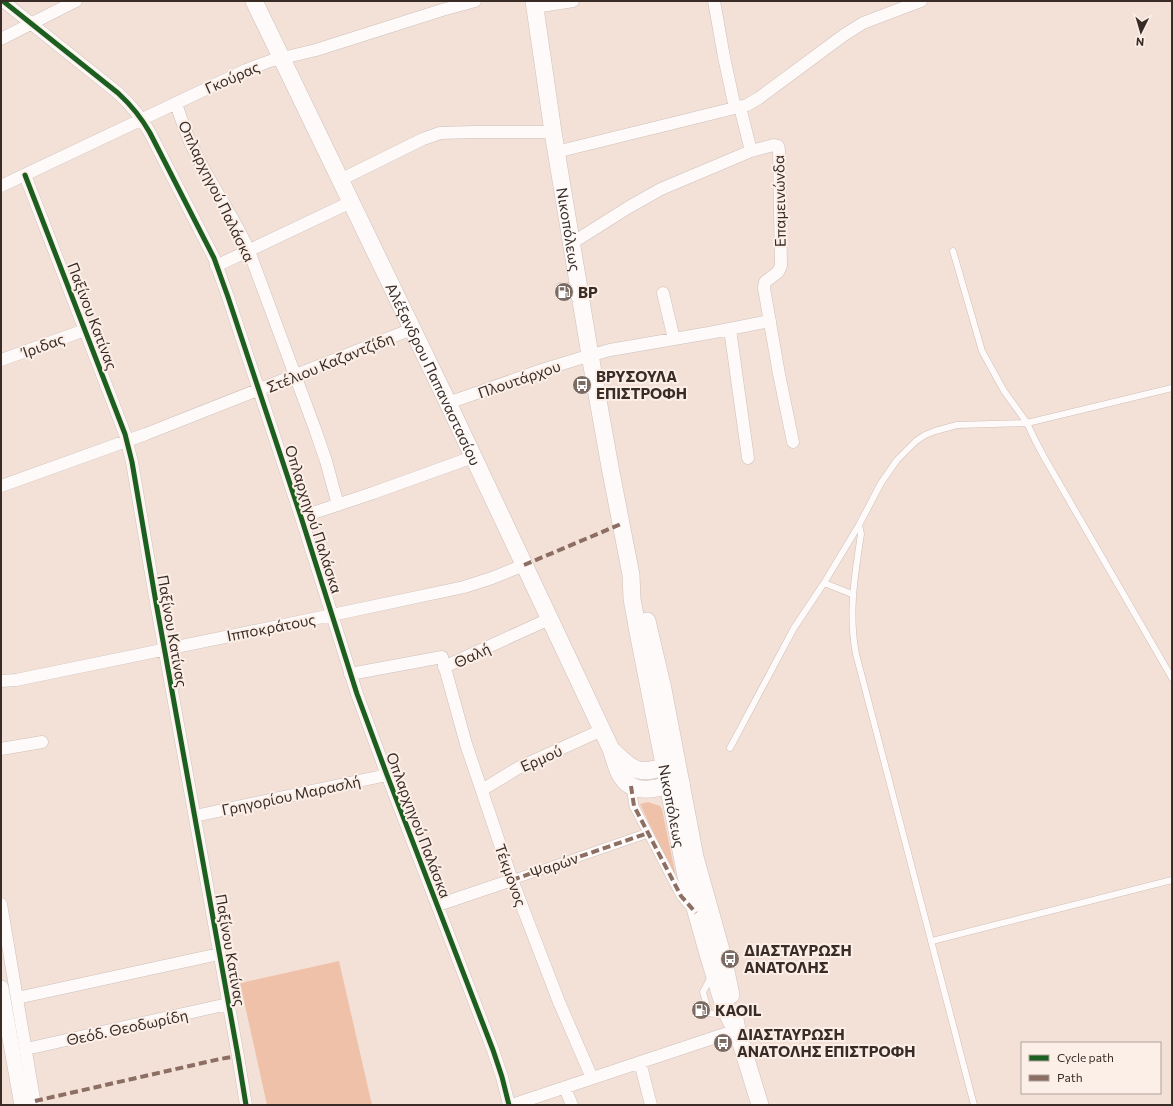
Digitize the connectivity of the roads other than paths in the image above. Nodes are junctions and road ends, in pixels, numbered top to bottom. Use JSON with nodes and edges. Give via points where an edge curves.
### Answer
{"nodes":[{"id":1,"x":3,"y":1,"type":"edge"},
{"id":2,"x":76,"y":1,"type":"edge"},
{"id":3,"x":254,"y":1,"type":"edge"},
{"id":4,"x":474,"y":1,"type":"edge"},
{"id":5,"x":573,"y":1,"type":"edge"},
{"id":6,"x":714,"y":1,"type":"edge"},
{"id":7,"x":921,"y":1,"type":"edge"},
{"id":8,"x":535,"y":4,"type":"edge"},
{"id":9,"x":30,"y":24,"type":"junction"},
{"id":10,"x":1,"y":38,"type":"edge"},
{"id":11,"x":282,"y":58,"type":"junction"},
{"id":12,"x":176,"y":103,"type":"junction"},
{"id":13,"x":738,"y":107,"type":"junction"},
{"id":14,"x":142,"y":119,"type":"junction"},
{"id":15,"x":553,"y":132,"type":"junction"},
{"id":16,"x":751,"y":151,"type":"junction"},
{"id":17,"x":556,"y":152,"type":"junction"},
{"id":18,"x":25,"y":175,"type":"junction"},
{"id":19,"x":340,"y":180,"type":"junction"},
{"id":20,"x":1,"y":186,"type":"edge"},
{"id":21,"x":351,"y":202,"type":"junction"},
{"id":22,"x":572,"y":243,"type":"junction"},
{"id":23,"x":249,"y":250,"type":"junction"},
{"id":24,"x":953,"y":251,"type":"dead end"},
{"id":25,"x":216,"y":266,"type":"junction"},
{"id":26,"x":663,"y":293,"type":"dead end"},
{"id":27,"x":770,"y":321,"type":"junction"},
{"id":28,"x":412,"y":329,"type":"junction"},
{"id":29,"x":730,"y":329,"type":"junction"},
{"id":30,"x":85,"y":330,"type":"junction"},
{"id":31,"x":674,"y":339,"type":"junction"},
{"id":32,"x":590,"y":355,"type":"junction"},
{"id":33,"x":1,"y":360,"type":"edge"},
{"id":34,"x":295,"y":375,"type":"junction"},
{"id":35,"x":1172,"y":388,"type":"edge"},
{"id":36,"x":260,"y":390,"type":"junction"},
{"id":37,"x":448,"y":403,"type":"junction"},
{"id":38,"x":1027,"y":423,"type":"junction"},
{"id":39,"x":127,"y":441,"type":"junction"},
{"id":40,"x":793,"y":442,"type":"dead end"},
{"id":41,"x":473,"y":457,"type":"junction"},
{"id":42,"x":748,"y":458,"type":"dead end"},
{"id":43,"x":1,"y":486,"type":"edge"},
{"id":44,"x":338,"y":505,"type":"junction"},
{"id":45,"x":301,"y":517,"type":"junction"},
{"id":46,"x":859,"y":525,"type":"junction"},
{"id":47,"x":524,"y":565,"type":"junction"},
{"id":48,"x":631,"y":575,"type":"junction"},
{"id":49,"x":824,"y":583,"type":"junction"},
{"id":50,"x":852,"y":594,"type":"junction"},
{"id":51,"x":332,"y":615,"type":"junction"},
{"id":52,"x":549,"y":619,"type":"junction"},
{"id":53,"x":164,"y":649,"type":"junction"},
{"id":54,"x":444,"y":667,"type":"junction"},
{"id":55,"x":350,"y":674,"type":"junction"},
{"id":56,"x":1172,"y":678,"type":"edge"},
{"id":57,"x":16,"y":680,"type":"junction"},
{"id":58,"x":1,"y":681,"type":"edge"},
{"id":59,"x":1,"y":685,"type":"edge"},
{"id":60,"x":602,"y":730,"type":"junction"},
{"id":61,"x":42,"y":742,"type":"dead end"},
{"id":62,"x":660,"y":746,"type":"junction"},
{"id":63,"x":730,"y":748,"type":"dead end"},
{"id":64,"x":1,"y":749,"type":"edge"},
{"id":65,"x":615,"y":753,"type":"junction"},
{"id":66,"x":671,"y":766,"type":"junction"},
{"id":67,"x":387,"y":775,"type":"junction"},
{"id":68,"x":675,"y":784,"type":"junction"},
{"id":69,"x":631,"y":786,"type":"junction"},
{"id":70,"x":482,"y":790,"type":"junction"},
{"id":71,"x":195,"y":816,"type":"junction"},
{"id":72,"x":648,"y":833,"type":"junction"},
{"id":73,"x":512,"y":880,"type":"junction"},
{"id":74,"x":1172,"y":880,"type":"edge"},
{"id":75,"x":1,"y":904,"type":"edge"},
{"id":76,"x":438,"y":905,"type":"junction"},
{"id":77,"x":696,"y":913,"type":"junction"},
{"id":78,"x":932,"y":941,"type":"junction"},
{"id":79,"x":219,"y":954,"type":"junction"},
{"id":80,"x":1,"y":988,"type":"edge"},
{"id":81,"x":17,"y":998,"type":"junction"},
{"id":82,"x":228,"y":1004,"type":"junction"},
{"id":83,"x":733,"y":1024,"type":"junction"},
{"id":84,"x":26,"y":1049,"type":"junction"},
{"id":85,"x":640,"y":1062,"type":"junction"},
{"id":86,"x":592,"y":1078,"type":"junction"},
{"id":87,"x":565,"y":1088,"type":"junction"},
{"id":88,"x":22,"y":1105,"type":"edge"},
{"id":89,"x":35,"y":1105,"type":"edge"},
{"id":90,"x":246,"y":1105,"type":"edge"},
{"id":91,"x":511,"y":1105,"type":"edge"},
{"id":92,"x":572,"y":1105,"type":"edge"},
{"id":93,"x":650,"y":1105,"type":"edge"},
{"id":94,"x":760,"y":1105,"type":"edge"},
{"id":95,"x":974,"y":1105,"type":"edge"}],
"edges":[{"from":1,"to":9,"type":"street","name":"Οπλαρχηγού Παλάσκα"},
{"from":2,"to":9,"type":"street"},
{"from":3,"to":11,"type":"main road","name":"Αλέξανδρου Παπαναστασίου"},
{"from":4,"to":11,"type":"street","name":"Γκούρας","via":[[316,50]]},
{"from":5,"to":8,"type":"street"},
{"from":6,"to":13,"type":"street","name":"Επαμεινώνδα","via":[[724,57]]},
{"from":7,"to":13,"type":"street","via":[[862,23],[759,98]]},
{"from":8,"to":15,"type":"main road","name":"Νικοπόλεως"},
{"from":9,"to":10,"type":"street"},
{"from":9,"to":14,"type":"street","name":"Οπλαρχηγού Παλάσκα","via":[[118,93]]},
{"from":11,"to":12,"type":"street","name":"Γκούρας","via":[[246,70]]},
{"from":11,"to":19,"type":"main road","name":"Αλέξανδρου Παπαναστασίου"},
{"from":12,"to":14,"type":"street","name":"Γκούρας"},
{"from":12,"to":23,"type":"street","name":"Οπλαρχηγού Παλάσκα","via":[[193,149]]},
{"from":13,"to":16,"type":"street","name":"Επαμεινώνδα"},
{"from":13,"to":17,"type":"street"},
{"from":14,"to":18,"type":"street","name":"Γκούρας"},
{"from":14,"to":25,"type":"street","name":"Οπλαρχηγού Παλάσκα"},
{"from":15,"to":17,"type":"main road","name":"Νικοπόλεως"},
{"from":15,"to":19,"type":"street","via":[[440,133]]},
{"from":16,"to":22,"type":"street","via":[[656,192]]},
{"from":16,"to":27,"type":"street","name":"Επαμεινώνδα","via":[[774,145],[778,146],[779,150],[781,266],[778,272],[765,282]]},
{"from":17,"to":22,"type":"main road","name":"Νικοπόλεως"},
{"from":18,"to":20,"type":"street","name":"Γκούρας"},
{"from":18,"to":30,"type":"street","name":"Παξίνου Κατίνας"},
{"from":19,"to":21,"type":"main road","name":"Αλέξανδρου Παπαναστασίου"},
{"from":21,"to":23,"type":"street"},
{"from":21,"to":28,"type":"main road","name":"Αλέξανδρου Παπαναστασίου"},
{"from":22,"to":32,"type":"main road","name":"Νικοπόλεως"},
{"from":23,"to":25,"type":"street"},
{"from":23,"to":34,"type":"street","name":"Οπλαρχηγού Παλάσκα"},
{"from":24,"to":38,"type":"lane","via":[[982,351],[1004,391]]},
{"from":25,"to":36,"type":"street","name":"Οπλαρχηγού Παλάσκα"},
{"from":26,"to":31,"type":"street"},
{"from":27,"to":29,"type":"street","name":"Πλουτάρχου"},
{"from":27,"to":40,"type":"street"},
{"from":28,"to":34,"type":"street","name":"Στέλιου Καζαντζίδη"},
{"from":28,"to":37,"type":"main road","name":"Αλέξανδρου Παπαναστασίου"},
{"from":29,"to":31,"type":"street","name":"Πλουτάρχου"},
{"from":29,"to":42,"type":"street"},
{"from":30,"to":33,"type":"street","name":"Ίριδας"},
{"from":30,"to":39,"type":"street","name":"Παξίνου Κατίνας"},
{"from":31,"to":32,"type":"street","name":"Πλουτάρχου"},
{"from":32,"to":37,"type":"street","name":"Πλουτάρχου"},
{"from":32,"to":48,"type":"main road","name":"Νικοπόλεως"},
{"from":34,"to":36,"type":"street","name":"Στέλιου Καζαντζίδη"},
{"from":34,"to":44,"type":"street","name":"Οπλαρχηγού Παλάσκα","via":[[326,461]]},
{"from":35,"to":38,"type":"lane"},
{"from":36,"to":39,"type":"street","name":"Στέλιου Καζαντζίδη"},
{"from":36,"to":45,"type":"street","name":"Οπλαρχηγού Παλάσκα"},
{"from":37,"to":41,"type":"main road","name":"Αλέξανδρου Παπαναστασίου"},
{"from":38,"to":46,"type":"lane","via":[[957,425],[925,435],[897,460]]},
{"from":38,"to":56,"type":"lane","via":[[1044,457]]},
{"from":39,"to":43,"type":"street","name":"Στέλιου Καζαντζίδη"},
{"from":39,"to":53,"type":"street","name":"Παξίνου Κατίνας"},
{"from":41,"to":44,"type":"street"},
{"from":41,"to":47,"type":"main road","name":"Αλέξανδρου Παπαναστασίου"},
{"from":44,"to":45,"type":"street"},
{"from":45,"to":51,"type":"street","name":"Οπλαρχηγού Παλάσκα"},
{"from":46,"to":49,"type":"lane"},
{"from":46,"to":50,"type":"lane","via":[[861,534]]},
{"from":47,"to":51,"type":"street","name":"Ιπποκράτους","via":[[464,587]]},
{"from":47,"to":52,"type":"main road","name":"Αλέξανδρου Παπαναστασίου"},
{"from":48,"to":62,"type":"main road","name":"Νικοπόλεως","via":[[632,599]]},
{"from":48,"to":66,"type":"main road","name":"Νικοπόλεως","via":[[646,614],[663,689]]},
{"from":49,"to":50,"type":"lane"},
{"from":49,"to":63,"type":"lane","via":[[794,628]]},
{"from":50,"to":78,"type":"lane","via":[[852,628],[856,654]]},
{"from":51,"to":53,"type":"street","name":"Ιπποκράτους"},
{"from":51,"to":55,"type":"street","name":"Οπλαρχηγού Παλάσκα"},
{"from":52,"to":54,"type":"street","name":"Θαλή"},
{"from":52,"to":60,"type":"main road","name":"Αλέξανδρου Παπαναστασίου"},
{"from":53,"to":57,"type":"street","name":"Ιπποκράτους"},
{"from":53,"to":71,"type":"street","name":"Παξίνου Κατίνας"},
{"from":54,"to":55,"type":"street","name":"Θαλή","via":[[442,657]]},
{"from":54,"to":70,"type":"street","name":"Τέκμονος"},
{"from":55,"to":67,"type":"street","name":"Οπλαρχηγού Παλάσκα"},
{"from":57,"to":58,"type":"street","name":"Ιπποκράτους"},
{"from":57,"to":59,"type":"street","name":"Ιπποκράτους"},
{"from":60,"to":65,"type":"main road","name":"Αλέξανδρου Παπαναστασίου"},
{"from":60,"to":70,"type":"street","name":"Ερμού","via":[[518,768]]},
{"from":61,"to":64,"type":"street"},
{"from":62,"to":65,"type":"main road","via":[[652,757],[642,762],[631,762]]},
{"from":62,"to":66,"type":"main road","name":"Νικοπόλεως"},
{"from":65,"to":66,"type":"main road","name":"Αλέξανδρου Παπαναστασίου","via":[[635,770],[649,771]]},
{"from":65,"to":69,"type":"main road","name":"Αλέξανδρου Παπαναστασίου","via":[[621,776]]},
{"from":66,"to":68,"type":"main road","name":"Νικοπόλεως"},
{"from":67,"to":71,"type":"street","name":"Γρηγορίου Μαρασλή"},
{"from":67,"to":76,"type":"street","name":"Οπλαρχηγού Παλάσκα"},
{"from":68,"to":69,"type":"main road","via":[[652,789]]},
{"from":68,"to":77,"type":"main road","name":"Νικοπόλεως","via":[[686,876]]},
{"from":68,"to":83,"type":"main road","name":"Νικοπόλεως","via":[[723,957],[732,996]]},
{"from":69,"to":72,"type":"street","via":[[634,806]]},
{"from":70,"to":73,"type":"street","name":"Τέκμονος"},
{"from":71,"to":79,"type":"street","name":"Παξίνου Κατίνας"},
{"from":72,"to":73,"type":"street","name":"Ψαρών"},
{"from":72,"to":77,"type":"street","via":[[681,896]]},
{"from":73,"to":76,"type":"street","name":"Ψαρών"},
{"from":73,"to":86,"type":"street","name":"Τέκμονος","via":[[559,1002]]},
{"from":74,"to":78,"type":"lane"},
{"from":75,"to":81,"type":"street"},
{"from":76,"to":91,"type":"street","name":"Οπλαρχηγού Παλάσκα","via":[[499,1066]]},
{"from":77,"to":83,"type":"main road","name":"Νικοπόλεως"},
{"from":78,"to":95,"type":"lane"},
{"from":79,"to":81,"type":"street"},
{"from":79,"to":82,"type":"street","name":"Παξίνου Κατίνας"},
{"from":80,"to":88,"type":"street"},
{"from":81,"to":84,"type":"street"},
{"from":82,"to":84,"type":"street","name":"Θεόδ. Θεοδωρίδη"},
{"from":82,"to":90,"type":"street","name":"Παξίνου Κατίνας"},
{"from":83,"to":85,"type":"street"},
{"from":83,"to":94,"type":"main road","name":"Νικοπόλεως"},
{"from":84,"to":89,"type":"street"},
{"from":85,"to":86,"type":"street"},
{"from":85,"to":93,"type":"street"},
{"from":86,"to":87,"type":"street"},
{"from":87,"to":91,"type":"street"},
{"from":87,"to":92,"type":"street"}]}
